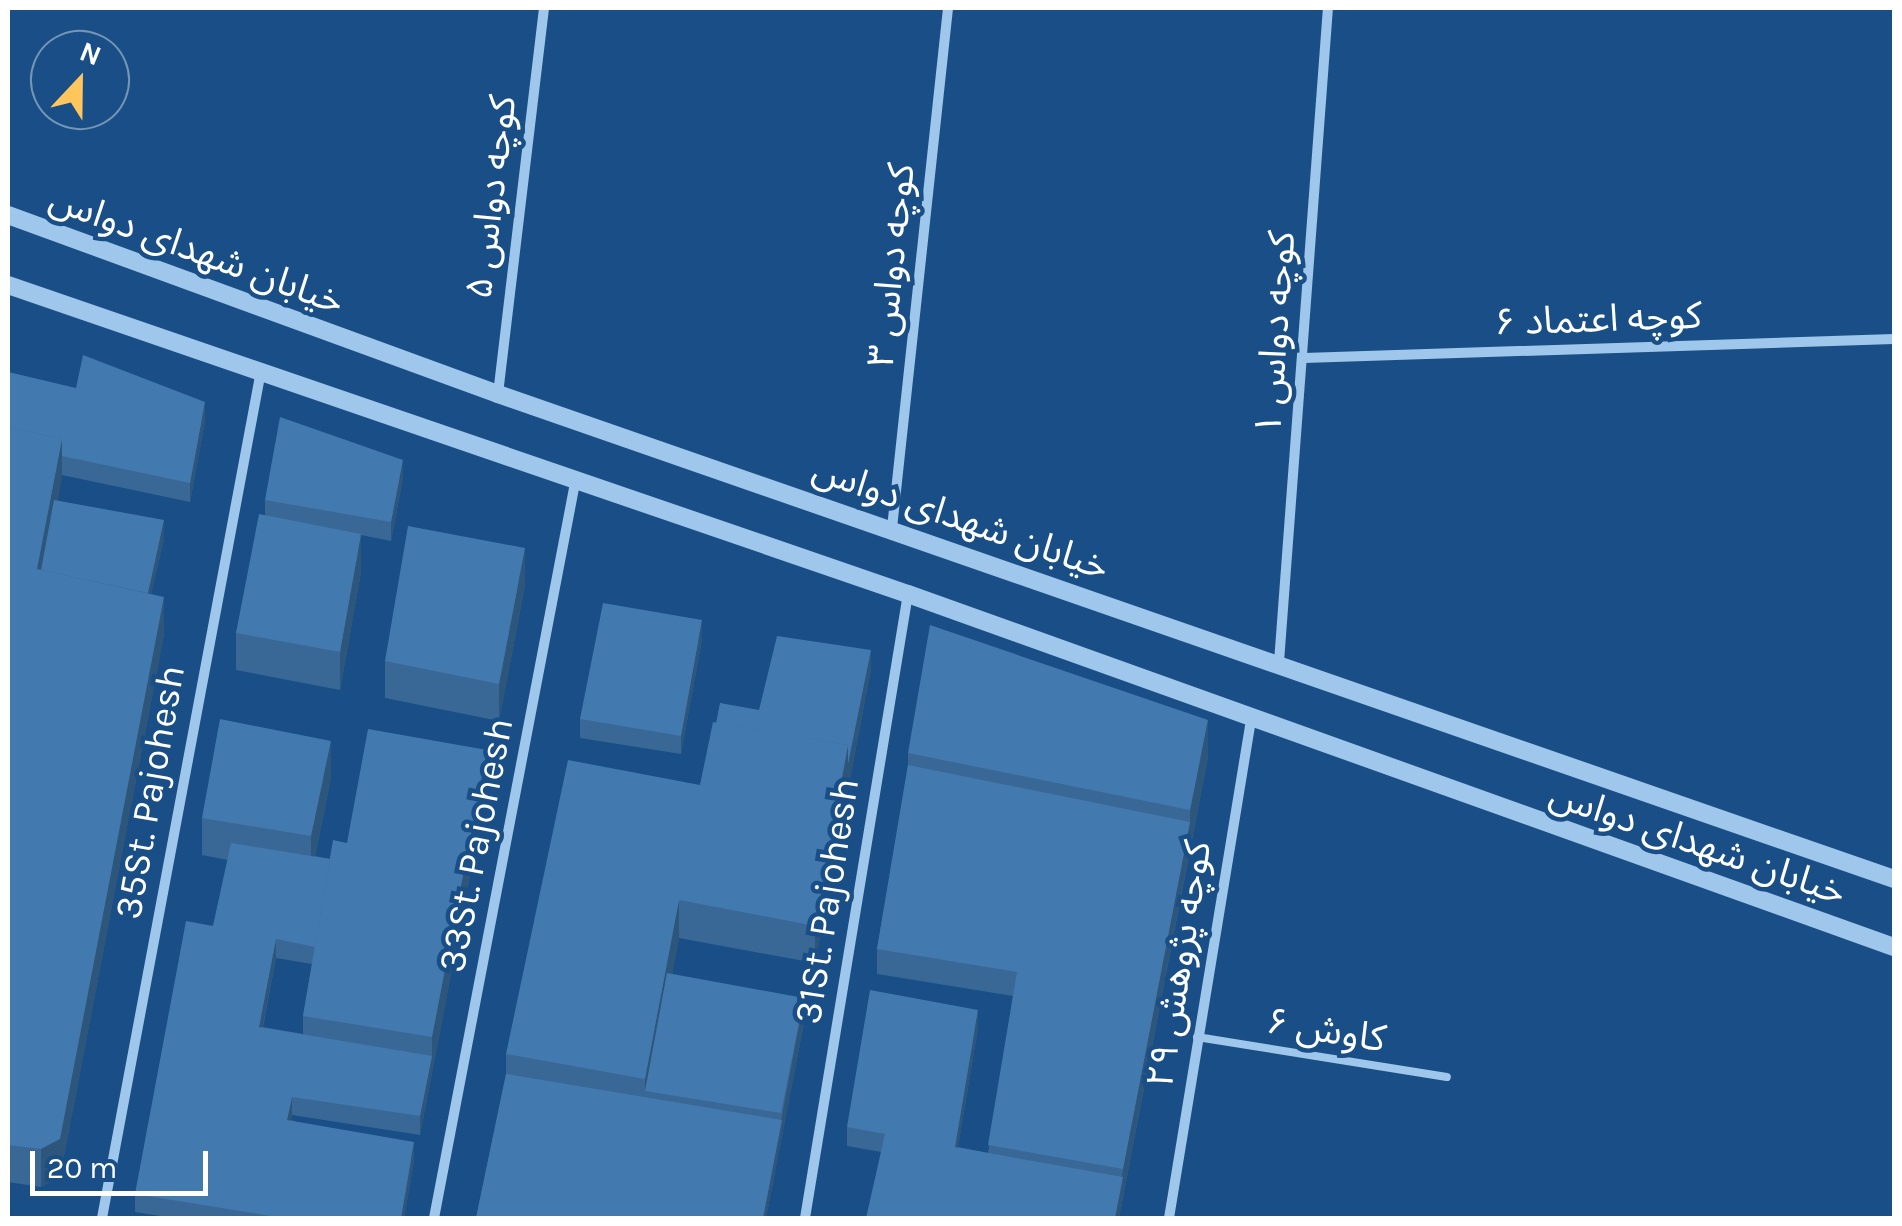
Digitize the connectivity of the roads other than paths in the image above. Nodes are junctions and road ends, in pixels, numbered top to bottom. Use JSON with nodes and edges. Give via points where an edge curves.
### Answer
{"nodes":[{"id":1,"x":544,"y":8,"type":"edge"},
{"id":2,"x":948,"y":8,"type":"edge"},
{"id":3,"x":1328,"y":8,"type":"edge"},
{"id":4,"x":8,"y":215,"type":"edge"},
{"id":5,"x":8,"y":285,"type":"edge"},
{"id":6,"x":1894,"y":339,"type":"edge"},
{"id":7,"x":1304,"y":358,"type":"junction"},
{"id":8,"x":260,"y":376,"type":"junction"},
{"id":9,"x":498,"y":394,"type":"junction"},
{"id":10,"x":575,"y":484,"type":"junction"},
{"id":11,"x":892,"y":528,"type":"junction"},
{"id":12,"x":908,"y":594,"type":"junction"},
{"id":13,"x":1279,"y":662,"type":"junction"},
{"id":14,"x":1251,"y":720,"type":"junction"},
{"id":15,"x":1894,"y":879,"type":"edge"},
{"id":16,"x":1894,"y":947,"type":"edge"},
{"id":17,"x":1197,"y":1037,"type":"junction"},
{"id":18,"x":1448,"y":1077,"type":"dead end"},
{"id":19,"x":102,"y":1218,"type":"edge"},
{"id":20,"x":434,"y":1218,"type":"edge"},
{"id":21,"x":805,"y":1218,"type":"edge"},
{"id":22,"x":1169,"y":1218,"type":"edge"}],
"edges":[{"from":1,"to":9,"type":"street","name":"کوچه دواس ۵"},
{"from":2,"to":11,"type":"street","name":"کوچه دواس ۳"},
{"from":3,"to":7,"type":"street","name":"کوچه دواس ۱"},
{"from":4,"to":9,"type":"street","name":"خیابان شهدای دواس"},
{"from":5,"to":8,"type":"street","name":"خیابان شهدای دواس"},
{"from":6,"to":7,"type":"street","name":"کوچه اعتماد ۶"},
{"from":7,"to":13,"type":"street","name":"کوچه دواس ۱"},
{"from":8,"to":10,"type":"street","name":"خیابان شهدای دواس"},
{"from":8,"to":19,"type":"street","name":"35St. Pajohesh"},
{"from":9,"to":11,"type":"street","name":"خیابان شهدای دواس"},
{"from":10,"to":12,"type":"street","name":"خیابان شهدای دواس"},
{"from":10,"to":20,"type":"street","name":"33St. Pajohesh"},
{"from":11,"to":13,"type":"street","name":"خیابان شهدای دواس"},
{"from":12,"to":14,"type":"street","name":"خیابان شهدای دواس"},
{"from":12,"to":21,"type":"street","name":"31St. Pajohesh"},
{"from":13,"to":15,"type":"street","name":"خیابان شهدای دواس"},
{"from":14,"to":16,"type":"street","name":"خیابان شهدای دواس"},
{"from":14,"to":17,"type":"street","name":"کوچه پژوهش ۲۹"},
{"from":17,"to":18,"type":"lane","name":"کاوش ۶"},
{"from":17,"to":22,"type":"street","name":"کوچه پژوهش ۲۹"}]}
